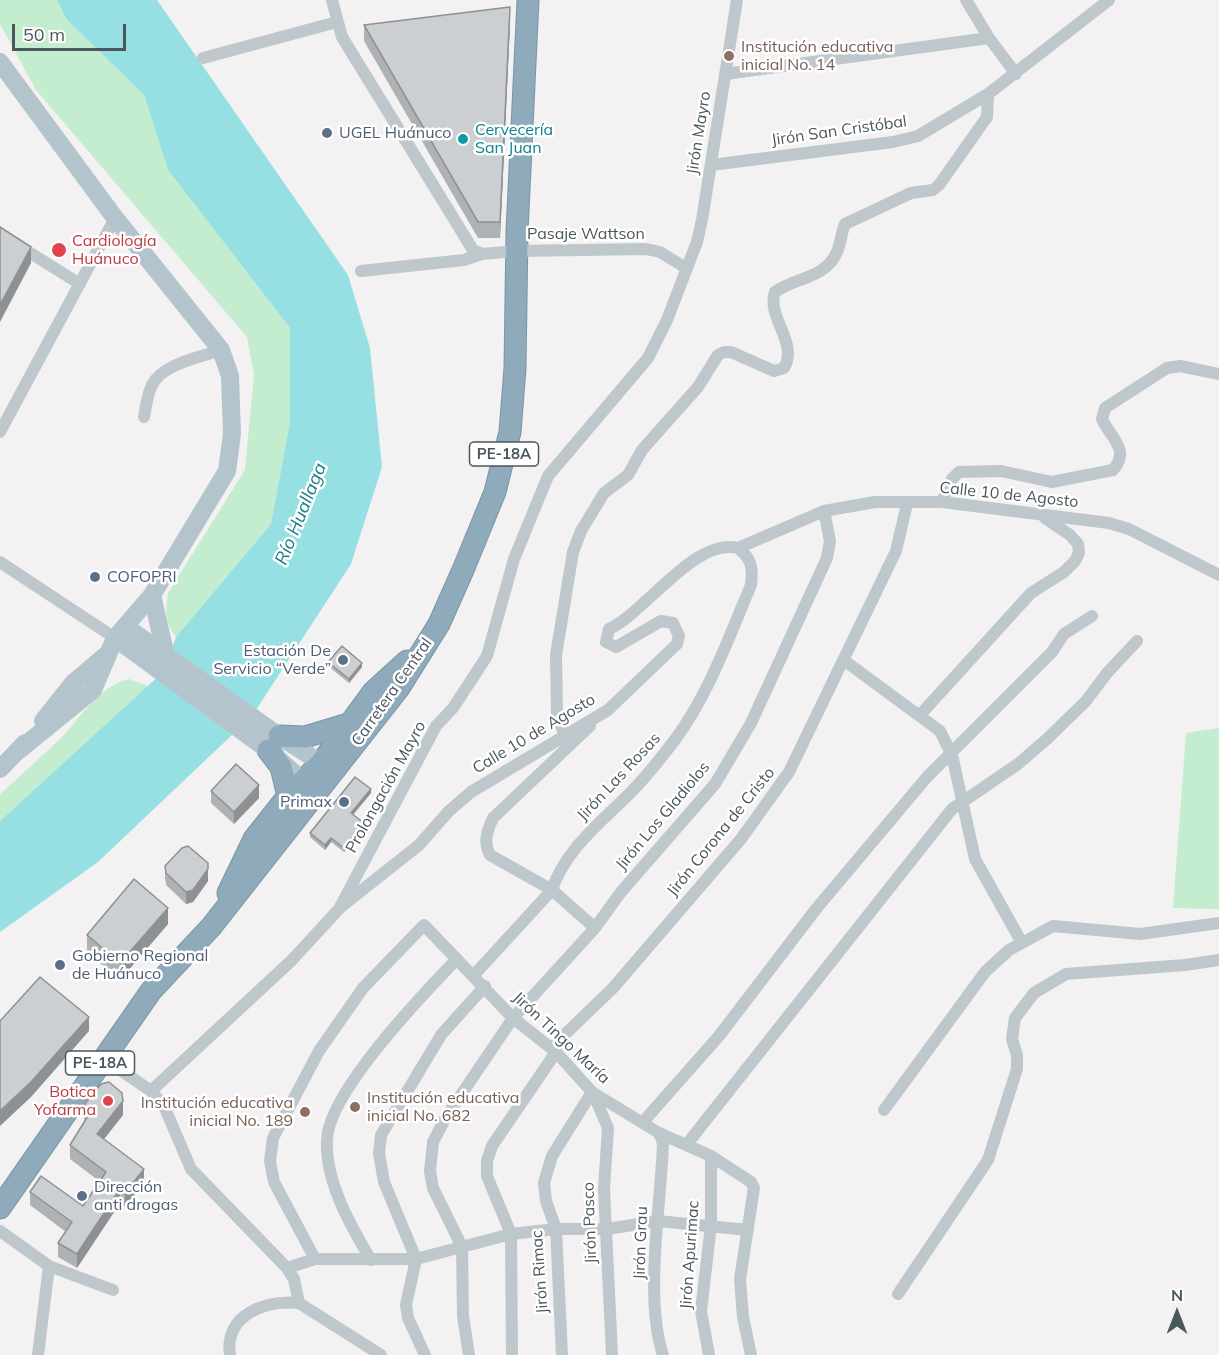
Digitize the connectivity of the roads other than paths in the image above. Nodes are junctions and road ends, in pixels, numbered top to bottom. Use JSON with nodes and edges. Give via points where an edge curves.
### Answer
{"nodes":[{"id":1,"x":332,"y":0,"type":"edge"},
{"id":2,"x":528,"y":0,"type":"edge"},
{"id":3,"x":737,"y":0,"type":"edge"},
{"id":4,"x":966,"y":0,"type":"edge"},
{"id":5,"x":1109,"y":0,"type":"edge"},
{"id":6,"x":337,"y":22,"type":"junction"},
{"id":7,"x":989,"y":38,"type":"junction"},
{"id":8,"x":203,"y":58,"type":"dead end"},
{"id":9,"x":0,"y":62,"type":"edge"},
{"id":10,"x":725,"y":74,"type":"junction"},
{"id":11,"x":1016,"y":74,"type":"junction"},
{"id":12,"x":988,"y":94,"type":"junction"},
{"id":13,"x":711,"y":165,"type":"junction"},
{"id":14,"x":116,"y":218,"type":"junction"},
{"id":15,"x":0,"y":234,"type":"edge"},
{"id":16,"x":516,"y":251,"type":"junction"},
{"id":17,"x":482,"y":254,"type":"junction"},
{"id":18,"x":686,"y":268,"type":"junction"},
{"id":19,"x":361,"y":271,"type":"dead end"},
{"id":20,"x":80,"y":284,"type":"junction"},
{"id":21,"x":221,"y":350,"type":"junction"},
{"id":22,"x":1219,"y":374,"type":"edge"},
{"id":23,"x":144,"y":417,"type":"dead end"},
{"id":24,"x":0,"y":432,"type":"edge"},
{"id":25,"x":942,"y":502,"type":"junction"},
{"id":26,"x":907,"y":504,"type":"junction"},
{"id":27,"x":824,"y":511,"type":"junction"},
{"id":28,"x":1038,"y":515,"type":"junction"},
{"id":29,"x":738,"y":548,"type":"junction"},
{"id":30,"x":0,"y":562,"type":"edge"},
{"id":31,"x":1219,"y":575,"type":"edge"},
{"id":32,"x":152,"y":595,"type":"junction"},
{"id":33,"x":1092,"y":616,"type":"dead end"},
{"id":34,"x":117,"y":638,"type":"junction"},
{"id":35,"x":1137,"y":641,"type":"dead end"},
{"id":36,"x":428,"y":643,"type":"junction"},
{"id":37,"x":164,"y":658,"type":"junction"},
{"id":38,"x":845,"y":661,"type":"junction"},
{"id":39,"x":608,"y":710,"type":"junction"},
{"id":40,"x":920,"y":715,"type":"junction"},
{"id":41,"x":348,"y":724,"type":"junction"},
{"id":42,"x":565,"y":736,"type":"junction"},
{"id":43,"x":268,"y":739,"type":"junction"},
{"id":44,"x":952,"y":754,"type":"junction"},
{"id":45,"x":321,"y":763,"type":"junction"},
{"id":46,"x":0,"y":769,"type":"edge"},
{"id":47,"x":303,"y":781,"type":"junction"},
{"id":48,"x":326,"y":784,"type":"junction"},
{"id":49,"x":288,"y":796,"type":"junction"},
{"id":50,"x":962,"y":800,"type":"junction"},
{"id":51,"x":552,"y":890,"type":"junction"},
{"id":52,"x":339,"y":909,"type":"junction"},
{"id":53,"x":1219,"y":923,"type":"edge"},
{"id":54,"x":212,"y":927,"type":"junction"},
{"id":55,"x":596,"y":928,"type":"junction"},
{"id":56,"x":1022,"y":943,"type":"junction"},
{"id":57,"x":457,"y":959,"type":"junction"},
{"id":58,"x":1219,"y":960,"type":"edge"},
{"id":59,"x":474,"y":975,"type":"junction"},
{"id":60,"x":485,"y":986,"type":"junction"},
{"id":61,"x":513,"y":1018,"type":"junction"},
{"id":62,"x":556,"y":1052,"type":"junction"},
{"id":63,"x":103,"y":1058,"type":"junction"},
{"id":64,"x":151,"y":1090,"type":"junction"},
{"id":65,"x":592,"y":1092,"type":"junction"},
{"id":66,"x":885,"y":1110,"type":"dead end"},
{"id":67,"x":643,"y":1122,"type":"junction"},
{"id":68,"x":659,"y":1132,"type":"junction"},
{"id":69,"x":687,"y":1144,"type":"junction"},
{"id":70,"x":711,"y":1156,"type":"junction"},
{"id":71,"x":0,"y":1208,"type":"edge"},
{"id":72,"x":658,"y":1221,"type":"junction"},
{"id":73,"x":711,"y":1225,"type":"junction"},
{"id":74,"x":556,"y":1229,"type":"junction"},
{"id":75,"x":607,"y":1229,"type":"junction"},
{"id":76,"x":748,"y":1230,"type":"junction"},
{"id":77,"x":0,"y":1231,"type":"edge"},
{"id":78,"x":511,"y":1234,"type":"junction"},
{"id":79,"x":462,"y":1247,"type":"junction"},
{"id":80,"x":315,"y":1259,"type":"junction"},
{"id":81,"x":416,"y":1259,"type":"junction"},
{"id":82,"x":371,"y":1260,"type":"junction"},
{"id":83,"x":49,"y":1266,"type":"junction"},
{"id":84,"x":287,"y":1268,"type":"junction"},
{"id":85,"x":113,"y":1290,"type":"dead end"},
{"id":86,"x":898,"y":1294,"type":"dead end"},
{"id":87,"x":299,"y":1303,"type":"junction"},
{"id":88,"x":38,"y":1355,"type":"edge"},
{"id":89,"x":230,"y":1355,"type":"edge"},
{"id":90,"x":381,"y":1355,"type":"edge"},
{"id":91,"x":425,"y":1355,"type":"edge"},
{"id":92,"x":469,"y":1355,"type":"edge"},
{"id":93,"x":512,"y":1355,"type":"edge"},
{"id":94,"x":562,"y":1355,"type":"edge"},
{"id":95,"x":612,"y":1355,"type":"edge"},
{"id":96,"x":663,"y":1355,"type":"edge"},
{"id":97,"x":709,"y":1355,"type":"edge"},
{"id":98,"x":752,"y":1355,"type":"edge"}],
"edges":[{"from":1,"to":6,"type":"street"},
{"from":2,"to":16,"type":"highway","name":"Carretera Central","number":"PE-18A"},
{"from":3,"to":10,"type":"street","name":"Jirón Mayro"},
{"from":4,"to":7,"type":"street"},
{"from":5,"to":11,"type":"street","name":"Jirón San Cristóbal"},
{"from":6,"to":8,"type":"street"},
{"from":6,"to":17,"type":"street","via":[[342,38],[473,250]]},
{"from":7,"to":10,"type":"street"},
{"from":7,"to":11,"type":"street"},
{"from":9,"to":14,"type":"main road"},
{"from":10,"to":13,"type":"street","name":"Jirón Mayro"},
{"from":11,"to":12,"type":"street","name":"Jirón San Cristóbal"},
{"from":12,"to":13,"type":"street","name":"Jirón San Cristóbal","via":[[907,140]]},
{"from":12,"to":42,"type":"street","via":[[987,117],[939,185],[933,190],[911,193],[845,224],[834,258],[816,275],[775,292],[772,307],[787,350],[784,368],[774,371],[731,352],[718,355],[699,387],[642,450],[628,475],[613,484],[593,510],[573,552],[556,655],[557,714]]},
{"from":13,"to":18,"type":"street","name":"Jirón Mayro","via":[[697,242]]},
{"from":14,"to":20,"type":"street"},
{"from":14,"to":21,"type":"main road"},
{"from":15,"to":20,"type":"street"},
{"from":16,"to":17,"type":"street","name":"Pasaje Wattson"},
{"from":16,"to":18,"type":"street","name":"Pasaje Wattson","via":[[646,249],[660,252]]},
{"from":16,"to":36,"type":"highway","name":"Carretera Central","number":"PE-18A","via":[[510,432],[495,492]]},
{"from":17,"to":19,"type":"street","name":"Pasaje Wattson","via":[[464,260]]},
{"from":18,"to":52,"type":"street","name":"Prolongación Mayro","via":[[648,358],[548,476],[514,559],[487,656],[453,708],[436,726]]},
{"from":20,"to":24,"type":"street"},
{"from":21,"to":23,"type":"street","via":[[156,378]]},
{"from":21,"to":32,"type":"main road","via":[[230,375],[232,434],[227,471]]},
{"from":22,"to":25,"type":"street","via":[[1180,366],[1167,368],[1105,408],[1102,419],[1121,449],[1113,470],[1052,482],[1001,471],[959,472]]},
{"from":25,"to":26,"type":"street","name":"Calle 10 de Agosto"},
{"from":25,"to":28,"type":"street","name":"Calle 10 de Agosto"},
{"from":26,"to":27,"type":"street","name":"Calle 10 de Agosto","via":[[875,502]]},
{"from":26,"to":38,"type":"street","name":"Jirón Corona de Cristo","via":[[896,551]]},
{"from":27,"to":29,"type":"street","name":"Calle 10 de Agosto"},
{"from":27,"to":55,"type":"street","name":"Jirón Los Gladiolos","via":[[830,542],[827,558],[751,723],[715,784],[621,892]]},
{"from":28,"to":31,"type":"street","name":"Calle 10 de Agosto","via":[[1129,529]]},
{"from":28,"to":40,"type":"street","via":[[1078,544],[1079,553],[1064,572],[1031,592]]},
{"from":29,"to":39,"type":"street","name":"Calle 10 de Agosto","via":[[727,545],[713,549],[666,580],[639,610],[609,629],[606,642],[616,647],[661,621],[673,624],[679,636],[676,644]]},
{"from":29,"to":51,"type":"street","name":"Jirón Las Rosas","via":[[748,556],[753,569],[751,585],[714,677],[674,741],[634,789],[584,838]]},
{"from":30,"to":34,"type":"street"},
{"from":32,"to":34,"type":"main road"},
{"from":32,"to":37,"type":"main road"},
{"from":33,"to":44,"type":"street","via":[[1064,634],[1052,652]]},
{"from":34,"to":37,"type":"main road"},
{"from":34,"to":46,"type":"main road","via":[[93,690]]},
{"from":35,"to":50,"type":"street","via":[[1086,701],[1047,739],[1018,764]]},
{"from":36,"to":41,"type":"highway","number":"PE-18A","via":[[373,692]]},
{"from":36,"to":48,"type":"highway","name":"Carretera Central","number":"PE-18A"},
{"from":37,"to":43,"type":"main road"},
{"from":38,"to":40,"type":"street"},
{"from":38,"to":62,"type":"street","name":"Jirón Corona de Cristo","via":[[789,772],[748,829],[613,988],[557,1042]]},
{"from":39,"to":42,"type":"street","name":"Calle 10 de Agosto"},
{"from":39,"to":51,"type":"street","via":[[493,818],[487,832],[490,855]]},
{"from":40,"to":44,"type":"street","via":[[940,731]]},
{"from":41,"to":43,"type":"highway","via":[[304,737]]},
{"from":41,"to":45,"type":"highway","number":"PE-18A"},
{"from":42,"to":52,"type":"street","name":"Calle 10 de Agosto","via":[[471,792],[419,845]]},
{"from":43,"to":45,"type":"main road"},
{"from":43,"to":47,"type":"main road"},
{"from":43,"to":49,"type":"highway"},
{"from":44,"to":50,"type":"street"},
{"from":44,"to":67,"type":"street","via":[[894,815],[719,1036]]},
{"from":45,"to":47,"type":"highway","number":"PE-18A"},
{"from":45,"to":48,"type":"main road"},
{"from":47,"to":48,"type":"main road"},
{"from":47,"to":49,"type":"highway","number":"PE-18A"},
{"from":48,"to":54,"type":"highway","name":"Carretera Central","number":"PE-18A"},
{"from":49,"to":54,"type":"highway","number":"PE-18A","via":[[254,839]]},
{"from":50,"to":56,"type":"street","via":[[975,859]]},
{"from":50,"to":69,"type":"street"},
{"from":51,"to":55,"type":"street"},
{"from":51,"to":59,"type":"street","name":"Jirón Las Rosas"},
{"from":52,"to":64,"type":"street","name":"Prolongación Mayro","via":[[291,961]]},
{"from":53,"to":56,"type":"street","via":[[1140,934],[1053,926]]},
{"from":54,"to":63,"type":"highway","name":"Carretera Central","number":"PE-18A","via":[[151,991]]},
{"from":55,"to":61,"type":"street","name":"Jirón Los Gladiolos"},
{"from":56,"to":66,"type":"street","via":[[1000,956],[985,972]]},
{"from":57,"to":59,"type":"street","name":"Jirón Tingo María"},
{"from":57,"to":80,"type":"street","name":"Jirón Tingo María","via":[[424,925],[363,988],[319,1051],[273,1138],[270,1161],[274,1182]]},
{"from":57,"to":82,"type":"street","via":[[399,1020],[333,1111],[326,1138],[328,1166],[352,1229]]},
{"from":58,"to":86,"type":"street","via":[[1066,974],[1034,993],[1015,1018],[1012,1039],[1017,1069],[988,1160]]},
{"from":59,"to":60,"type":"street","name":"Jirón Tingo María"},
{"from":60,"to":61,"type":"street","name":"Jirón Tingo María"},
{"from":60,"to":81,"type":"street","via":[[441,1035],[381,1135],[379,1153],[384,1182]]},
{"from":61,"to":62,"type":"street","name":"Jirón Tingo María"},
{"from":61,"to":79,"type":"street","name":"Jirón Los Gladiolos","via":[[433,1142],[433,1188]]},
{"from":62,"to":65,"type":"street","name":"Jirón Tingo María"},
{"from":62,"to":78,"type":"street","name":"Jirón Corona de Cristo","via":[[497,1138],[487,1161],[487,1176]]},
{"from":63,"to":64,"type":"street"},
{"from":63,"to":71,"type":"highway","name":"Carretera Central","number":"PE-18A"},
{"from":64,"to":84,"type":"street","via":[[164,1106],[191,1169]]},
{"from":65,"to":67,"type":"street","name":"Jirón Tingo María"},
{"from":65,"to":74,"type":"street","name":"Jirón Rimac","via":[[552,1156],[544,1183]]},
{"from":65,"to":75,"type":"street","name":"Jirón Pasco","via":[[608,1128],[604,1189]]},
{"from":67,"to":68,"type":"street","name":"Jirón Tingo María"},
{"from":68,"to":69,"type":"street","name":"Jirón Tingo María"},
{"from":68,"to":72,"type":"street","name":"Jirón Grau","via":[[663,1143]]},
{"from":69,"to":70,"type":"street","name":"Jirón Tingo María"},
{"from":70,"to":73,"type":"street","name":"Jirón Apurimac"},
{"from":70,"to":76,"type":"street","name":"Jirón Tingo María","via":[[751,1182],[754,1188]]},
{"from":72,"to":73,"type":"street"},
{"from":72,"to":75,"type":"street"},
{"from":72,"to":96,"type":"street","name":"Jirón Grau","via":[[657,1330]]},
{"from":73,"to":76,"type":"street"},
{"from":73,"to":97,"type":"street","name":"Jirón Apurimac","via":[[701,1311]]},
{"from":74,"to":75,"type":"street"},
{"from":74,"to":78,"type":"street"},
{"from":74,"to":94,"type":"street","name":"Jirón Rimac"},
{"from":75,"to":95,"type":"street","name":"Jirón Pasco"},
{"from":76,"to":98,"type":"street","via":[[740,1279]]},
{"from":77,"to":83,"type":"street"},
{"from":78,"to":79,"type":"street"},
{"from":78,"to":93,"type":"street"},
{"from":79,"to":81,"type":"street"},
{"from":79,"to":92,"type":"street","via":[[463,1316]]},
{"from":80,"to":82,"type":"street"},
{"from":80,"to":84,"type":"street"},
{"from":81,"to":82,"type":"street"},
{"from":81,"to":91,"type":"street","via":[[406,1305]]},
{"from":83,"to":85,"type":"street"},
{"from":83,"to":88,"type":"street"},
{"from":84,"to":87,"type":"street","via":[[294,1279]]},
{"from":87,"to":89,"type":"street","via":[[280,1301],[244,1317],[234,1328]]},
{"from":87,"to":90,"type":"street"}]}
